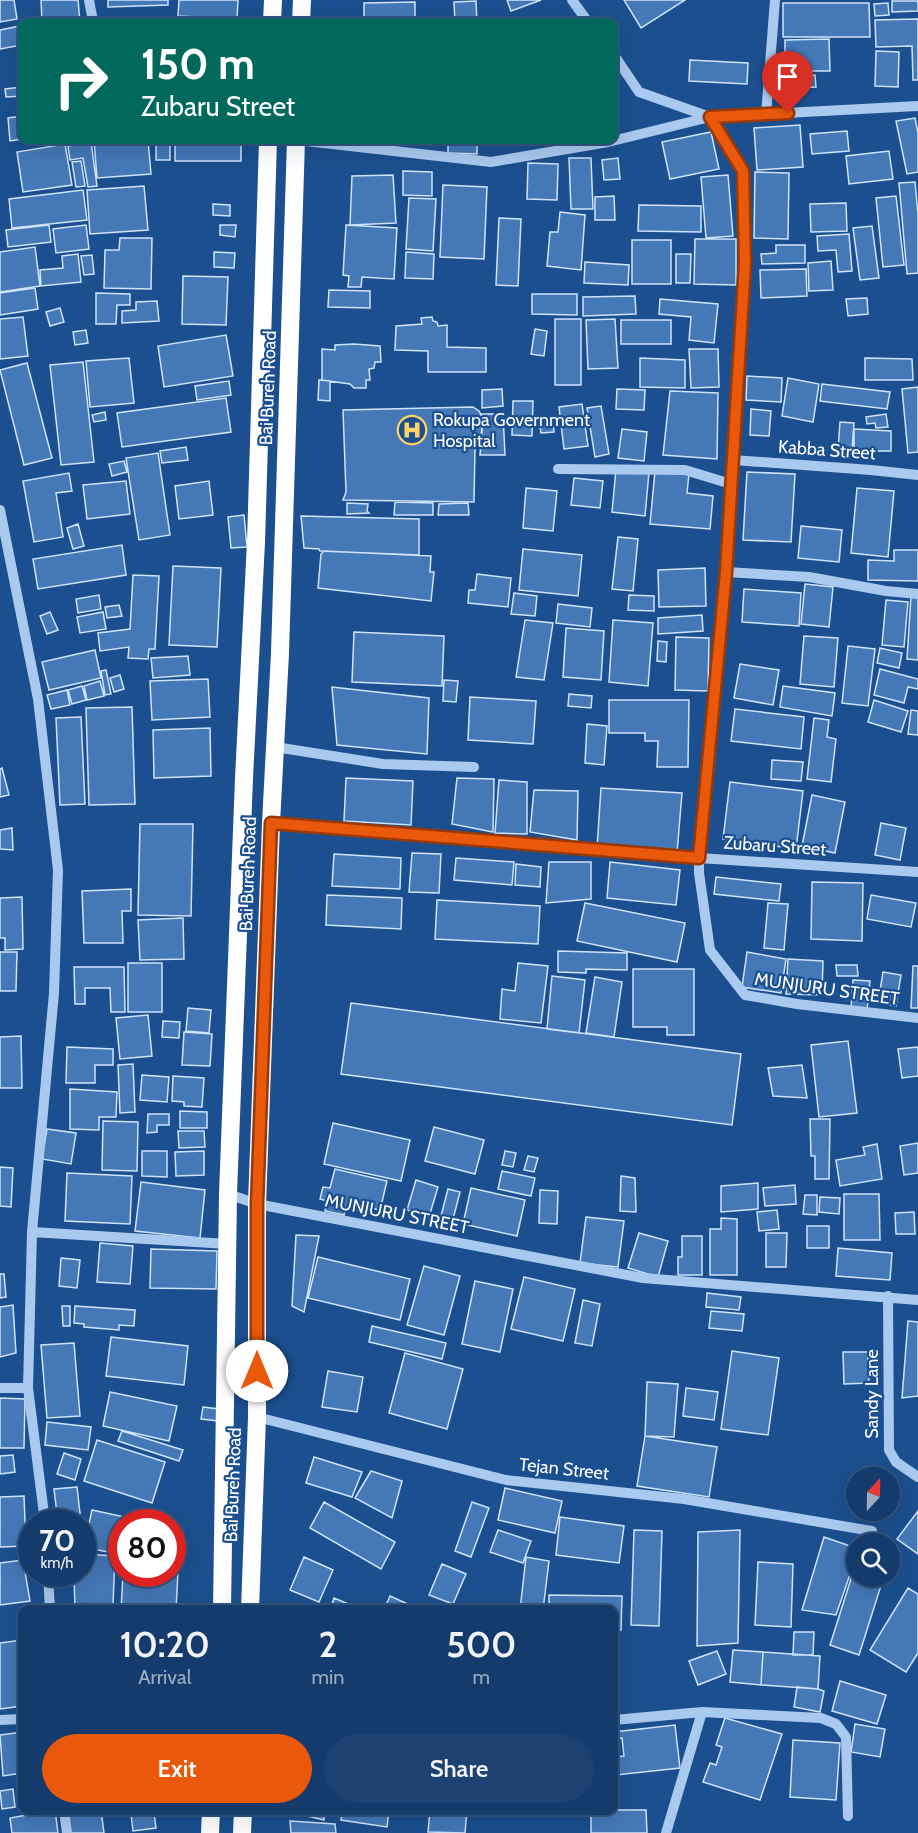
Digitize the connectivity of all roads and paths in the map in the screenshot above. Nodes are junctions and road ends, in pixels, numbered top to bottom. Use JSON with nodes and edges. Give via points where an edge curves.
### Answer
{"nodes":[{"id":1,"x":89,"y":0,"type":"edge"},
{"id":2,"x":273,"y":0,"type":"edge"},
{"id":3,"x":302,"y":0,"type":"edge"},
{"id":4,"x":572,"y":0,"type":"edge"},
{"id":5,"x":774,"y":0,"type":"edge"},
{"id":6,"x":92,"y":16,"type":"dead end"},
{"id":7,"x":272,"y":18,"type":"edge"},
{"id":8,"x":301,"y":18,"type":"edge"},
{"id":9,"x":585,"y":18,"type":"edge"},
{"id":10,"x":618,"y":60,"type":"edge"},
{"id":11,"x":918,"y":106,"type":"edge"},
{"id":12,"x":766,"y":115,"type":"junction"},
{"id":13,"x":710,"y":117,"type":"junction"},
{"id":14,"x":618,"y":140,"type":"edge"},
{"id":15,"x":268,"y":144,"type":"edge"},
{"id":16,"x":297,"y":144,"type":"edge"},
{"id":17,"x":332,"y":144,"type":"edge"},
{"id":18,"x":596,"y":144,"type":"edge"},
{"id":19,"x":733,"y":460,"type":"junction"},
{"id":20,"x":558,"y":469,"type":"dead end"},
{"id":21,"x":918,"y":475,"type":"edge"},
{"id":22,"x":731,"y":484,"type":"junction"},
{"id":23,"x":0,"y":510,"type":"edge"},
{"id":24,"x":12,"y":571,"type":"junction"},
{"id":25,"x":0,"y":572,"type":"edge"},
{"id":26,"x":726,"y":572,"type":"junction"},
{"id":27,"x":918,"y":594,"type":"edge"},
{"id":28,"x":275,"y":747,"type":"junction"},
{"id":29,"x":474,"y":767,"type":"dead end"},
{"id":30,"x":271,"y":823,"type":"junction"},
{"id":31,"x":699,"y":858,"type":"junction"},
{"id":32,"x":918,"y":872,"type":"edge"},
{"id":33,"x":918,"y":1018,"type":"edge"},
{"id":34,"x":228,"y":1194,"type":"junction"},
{"id":35,"x":257,"y":1204,"type":"junction"},
{"id":36,"x":32,"y":1232,"type":"junction"},
{"id":37,"x":228,"y":1244,"type":"junction"},
{"id":38,"x":888,"y":1296,"type":"junction"},
{"id":39,"x":918,"y":1300,"type":"edge"},
{"id":40,"x":0,"y":1388,"type":"edge"},
{"id":41,"x":28,"y":1388,"type":"junction"},
{"id":42,"x":257,"y":1417,"type":"junction"},
{"id":43,"x":918,"y":1477,"type":"edge"},
{"id":44,"x":43,"y":1509,"type":"edge"},
{"id":45,"x":872,"y":1531,"type":"dead end"},
{"id":46,"x":49,"y":1587,"type":"edge"},
{"id":47,"x":50,"y":1605,"type":"edge"},
{"id":48,"x":222,"y":1605,"type":"edge"},
{"id":49,"x":250,"y":1605,"type":"edge"},
{"id":50,"x":702,"y":1712,"type":"junction"},
{"id":51,"x":18,"y":1719,"type":"edge"},
{"id":52,"x":0,"y":1720,"type":"edge"},
{"id":53,"x":618,"y":1720,"type":"edge"},
{"id":54,"x":65,"y":1815,"type":"edge"},
{"id":55,"x":211,"y":1815,"type":"edge"},
{"id":56,"x":243,"y":1815,"type":"edge"},
{"id":57,"x":848,"y":1816,"type":"dead end"},
{"id":58,"x":67,"y":1833,"type":"edge"},
{"id":59,"x":210,"y":1833,"type":"edge"},
{"id":60,"x":242,"y":1833,"type":"edge"},
{"id":61,"x":666,"y":1833,"type":"edge"}],
"edges":[{"from":1,"to":6,"type":"street"},
{"from":2,"to":7,"type":"highway"},
{"from":3,"to":8,"type":"highway"},
{"from":4,"to":9,"type":"street"},
{"from":5,"to":12,"type":"street"},
{"from":10,"to":13,"type":"street","via":[[639,92]]},
{"from":11,"to":12,"type":"street"},
{"from":12,"to":13,"type":"street"},
{"from":13,"to":14,"type":"street"},
{"from":13,"to":19,"type":"street","name":"MUNJURU STREET","via":[[743,171],[745,263]]},
{"from":15,"to":34,"type":"highway","name":"Bai Bureh Road","via":[[256,542]]},
{"from":16,"to":28,"type":"highway","name":"Bai Bureh Road"},
{"from":17,"to":18,"type":"street","via":[[491,162]]},
{"from":19,"to":21,"type":"street","name":"Kabba Street"},
{"from":19,"to":22,"type":"street","name":"MUNJURU STREET"},
{"from":20,"to":22,"type":"street","via":[[685,470]]},
{"from":22,"to":26,"type":"street","name":"MUNJURU STREET"},
{"from":23,"to":24,"type":"street"},
{"from":24,"to":25,"type":"street"},
{"from":24,"to":36,"type":"street","via":[[38,699],[58,870],[54,993]]},
{"from":26,"to":27,"type":"street","via":[[809,577]]},
{"from":26,"to":31,"type":"street","name":"MUNJURU STREET"},
{"from":28,"to":29,"type":"street","via":[[383,764]]},
{"from":28,"to":30,"type":"highway","name":"Bai Bureh Road"},
{"from":30,"to":31,"type":"street","name":"Zubaru Street"},
{"from":30,"to":35,"type":"highway","name":"Bai Bureh Road"},
{"from":31,"to":32,"type":"street","name":"Zubaru Street"},
{"from":31,"to":33,"type":"street","name":"MUNJURU STREET","via":[[710,950],[745,995]]},
{"from":34,"to":35,"type":"street","name":"MUNJURU STREET"},
{"from":34,"to":37,"type":"highway","name":"Bai Bureh Road"},
{"from":35,"to":38,"type":"street","name":"MUNJURU STREET","via":[[644,1278]]},
{"from":35,"to":42,"type":"highway","name":"Bai Bureh Road"},
{"from":36,"to":37,"type":"street"},
{"from":36,"to":41,"type":"street"},
{"from":37,"to":48,"type":"highway","name":"Bai Bureh Road"},
{"from":38,"to":39,"type":"street","name":"MUNJURU STREET"},
{"from":38,"to":43,"type":"street","name":"Sandy Lane","via":[[889,1450],[896,1462]]},
{"from":40,"to":41,"type":"street"},
{"from":41,"to":44,"type":"street"},
{"from":42,"to":45,"type":"street","name":"Tejan Street","via":[[506,1480],[684,1500]]},
{"from":42,"to":49,"type":"highway","name":"Bai Bureh Road"},
{"from":46,"to":47,"type":"street"},
{"from":50,"to":53,"type":"street"},
{"from":50,"to":57,"type":"street","via":[[821,1718],[836,1724],[846,1737]]},
{"from":50,"to":61,"type":"street"},
{"from":51,"to":52,"type":"street"},
{"from":54,"to":58,"type":"street"},
{"from":55,"to":59,"type":"highway"},
{"from":56,"to":60,"type":"highway"}]}
